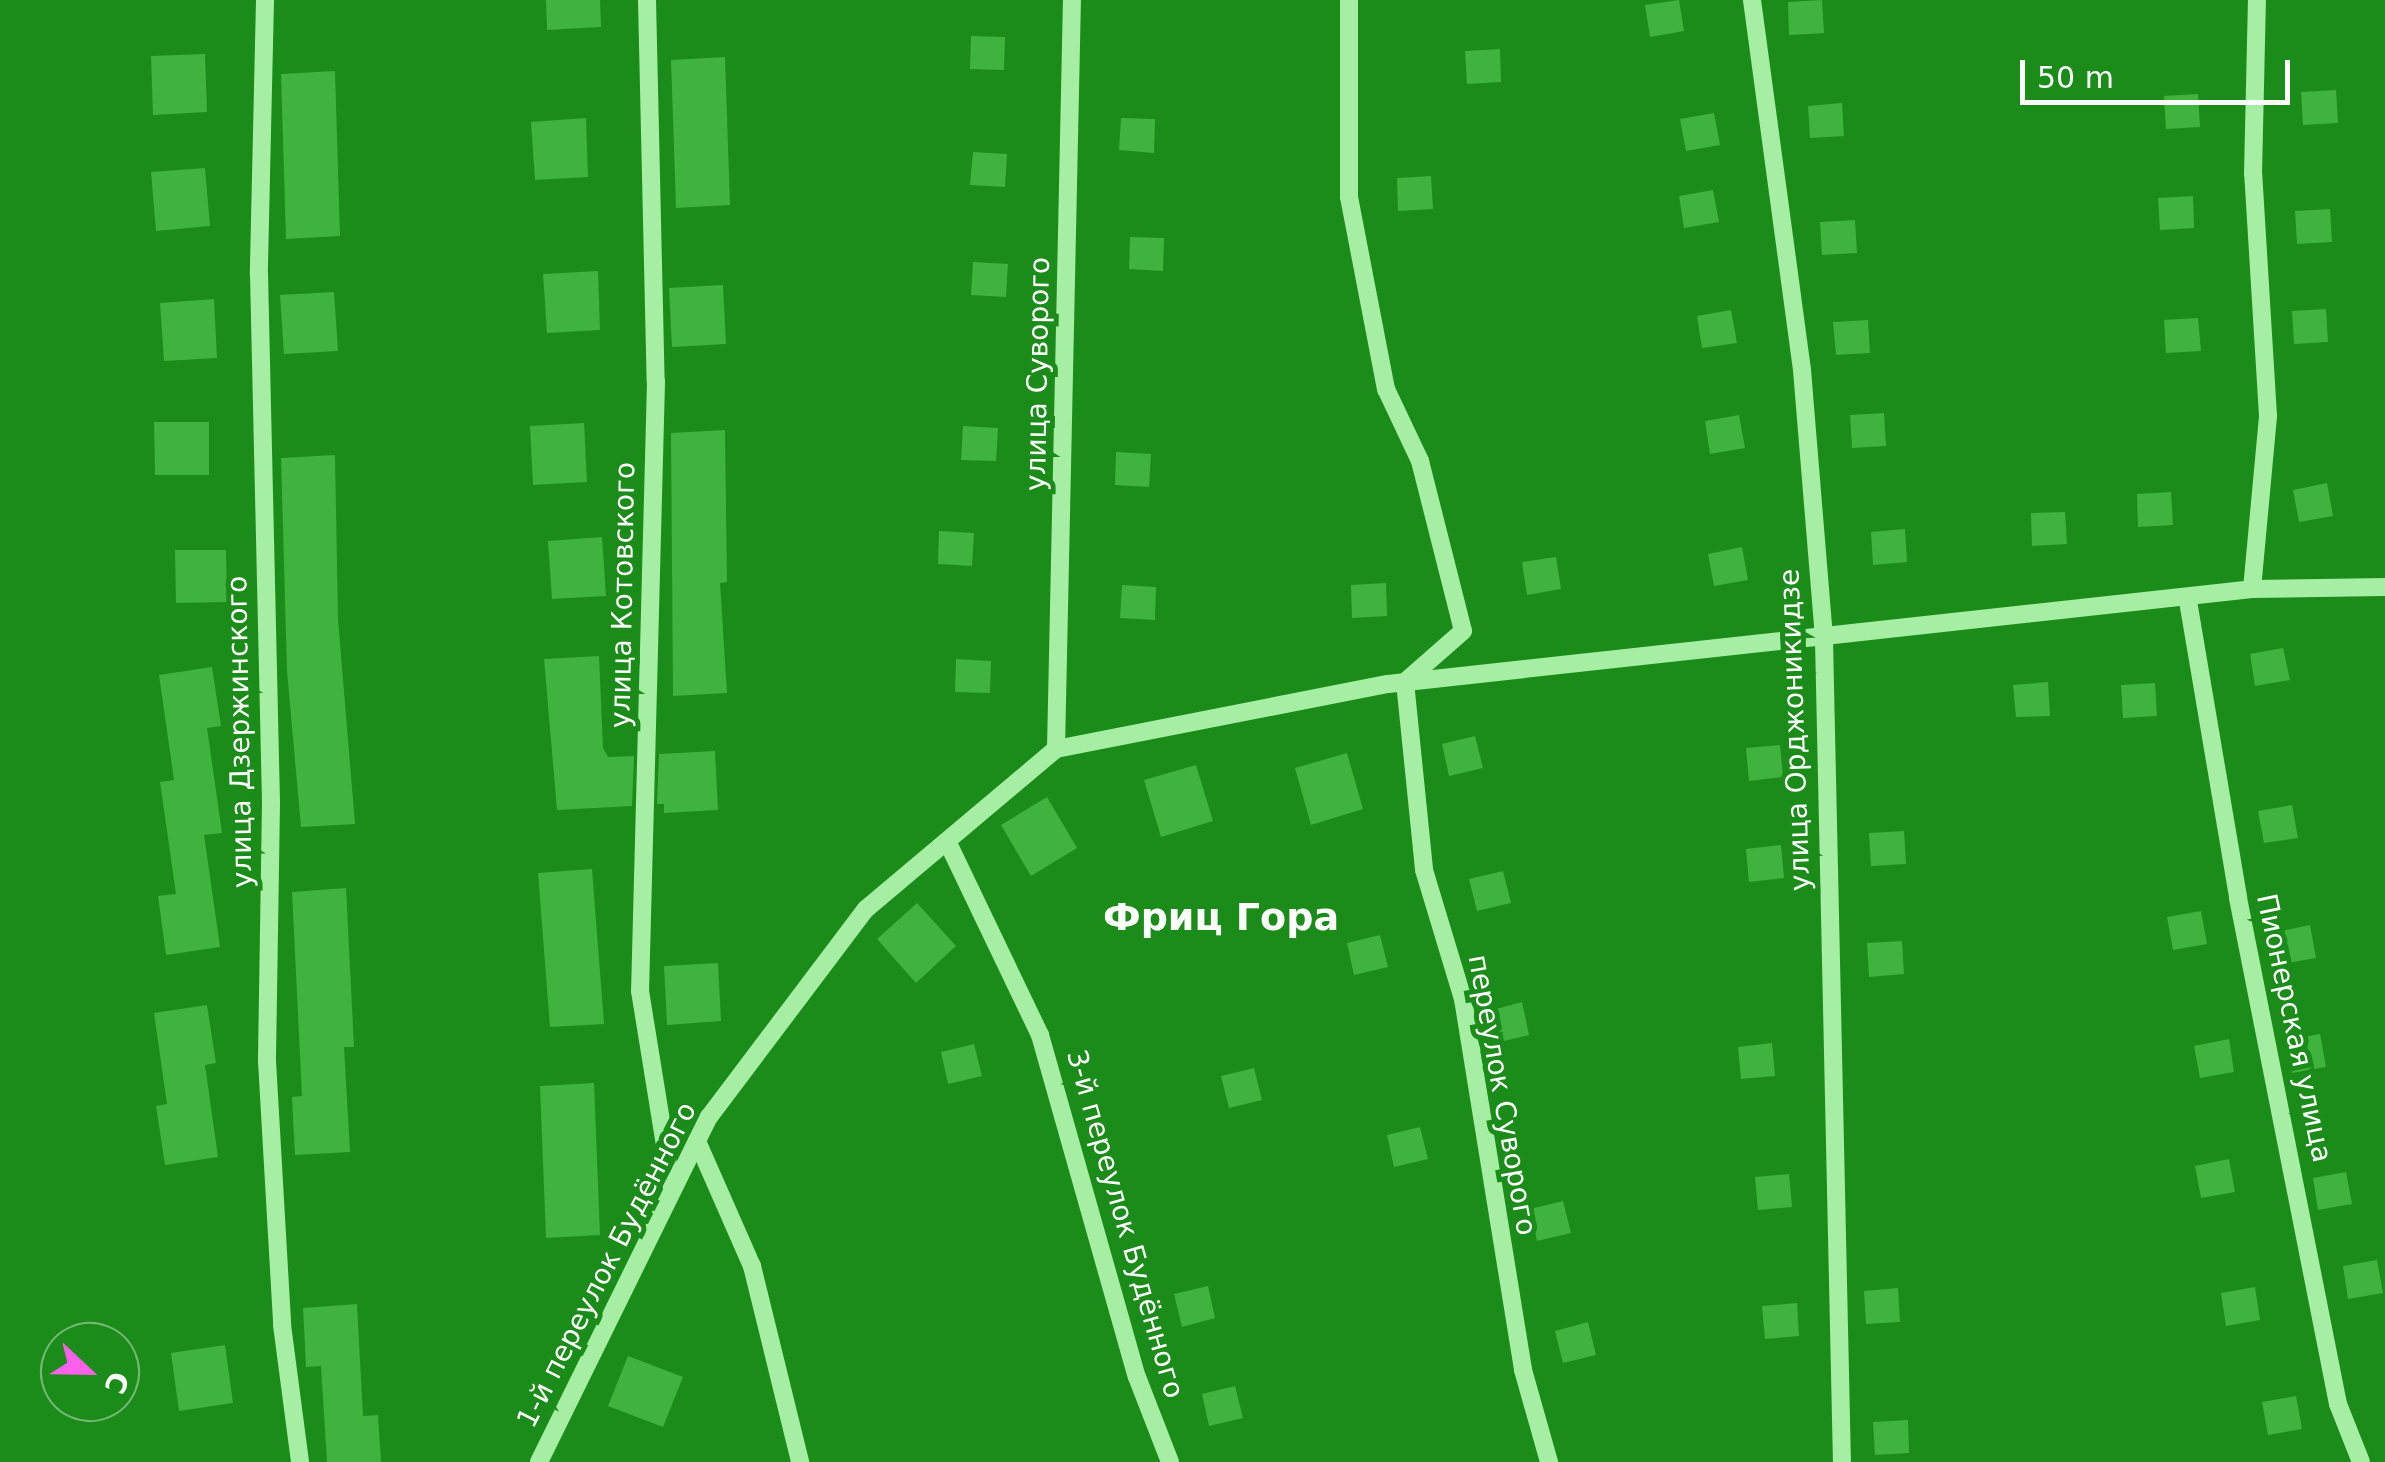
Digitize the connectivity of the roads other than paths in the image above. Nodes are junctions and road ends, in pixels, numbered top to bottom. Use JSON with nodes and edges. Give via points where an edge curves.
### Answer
{"nodes":[{"id":1,"x":264,"y":0,"type":"edge"},
{"id":2,"x":647,"y":0,"type":"edge"},
{"id":3,"x":1072,"y":0,"type":"edge"},
{"id":4,"x":1349,"y":0,"type":"edge"},
{"id":5,"x":1752,"y":0,"type":"edge"},
{"id":6,"x":2258,"y":0,"type":"edge"},
{"id":7,"x":2385,"y":587,"type":"edge"},
{"id":8,"x":2252,"y":589,"type":"junction"},
{"id":9,"x":2188,"y":601,"type":"junction"},
{"id":10,"x":1824,"y":640,"type":"junction"},
{"id":11,"x":1405,"y":682,"type":"junction"},
{"id":12,"x":1056,"y":749,"type":"junction"},
{"id":13,"x":947,"y":840,"type":"junction"},
{"id":14,"x":697,"y":1141,"type":"junction"},
{"id":15,"x":672,"y":1189,"type":"junction"},
{"id":16,"x":300,"y":1462,"type":"edge"},
{"id":17,"x":538,"y":1462,"type":"edge"},
{"id":18,"x":800,"y":1462,"type":"edge"},
{"id":19,"x":1170,"y":1462,"type":"edge"},
{"id":20,"x":1549,"y":1462,"type":"edge"},
{"id":21,"x":1842,"y":1462,"type":"edge"},
{"id":22,"x":2361,"y":1462,"type":"edge"}],
"edges":[{"from":1,"to":16,"type":"street","name":"улица Дзержинского","via":[[259,274],[271,803],[268,1061],[282,1325]]},
{"from":2,"to":15,"type":"street","name":"улица Котовского","via":[[656,382],[640,991]]},
{"from":3,"to":12,"type":"street","name":"улица Суворого"},
{"from":4,"to":11,"type":"street","via":[[1350,197],[1386,390],[1420,461],[1463,631]]},
{"from":5,"to":10,"type":"street","name":"улица Орджоникидзе","via":[[1802,370]]},
{"from":6,"to":8,"type":"street","via":[[2253,174],[2268,416]]},
{"from":7,"to":8,"type":"street"},
{"from":8,"to":9,"type":"street"},
{"from":9,"to":10,"type":"street"},
{"from":9,"to":22,"type":"street","name":"Пионерская улица","via":[[2238,898],[2338,1404]]},
{"from":10,"to":11,"type":"street"},
{"from":10,"to":21,"type":"street","name":"улица Орджоникидзе"},
{"from":11,"to":12,"type":"street"},
{"from":11,"to":20,"type":"street","name":"переулок Суворого","via":[[1424,870],[1463,999],[1523,1370]]},
{"from":12,"to":13,"type":"street","name":"1-й переулок Будённого"},
{"from":13,"to":14,"type":"street","name":"1-й переулок Будённого","via":[[866,909]]},
{"from":13,"to":19,"type":"street","name":"3-й переулок Будённого","via":[[1040,1035],[1136,1378]]},
{"from":14,"to":15,"type":"street","name":"1-й переулок Будённого"},
{"from":14,"to":18,"type":"street","via":[[752,1266]]},
{"from":15,"to":17,"type":"street","name":"1-й переулок Будённого"}]}
